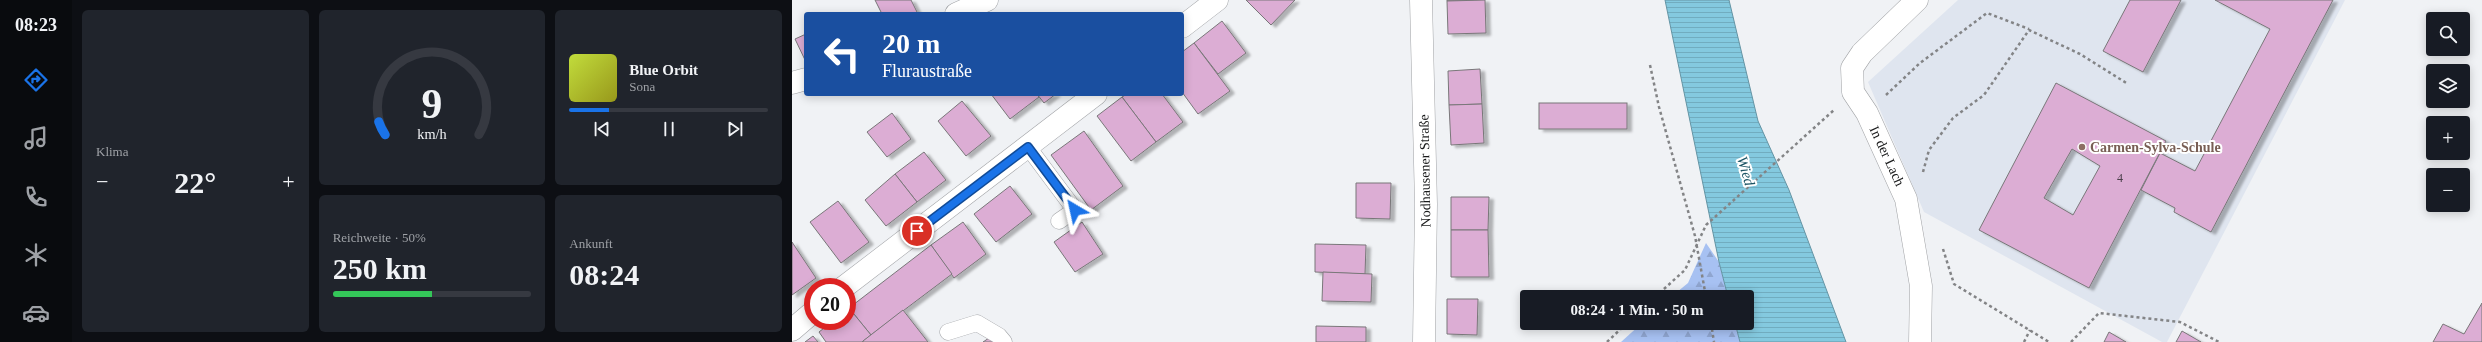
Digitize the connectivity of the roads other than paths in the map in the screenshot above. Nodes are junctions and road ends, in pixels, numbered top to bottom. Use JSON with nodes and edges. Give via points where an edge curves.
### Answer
{"nodes":[{"id":1,"x":987,"y":0,"type":"edge"},
{"id":2,"x":1217,"y":0,"type":"edge"},
{"id":3,"x":1421,"y":0,"type":"edge"},
{"id":4,"x":1918,"y":0,"type":"edge"},
{"id":5,"x":960,"y":12,"type":"edge"},
{"id":6,"x":1184,"y":25,"type":"edge"},
{"id":7,"x":804,"y":80,"type":"edge"},
{"id":8,"x":792,"y":83,"type":"edge"},
{"id":9,"x":1093,"y":96,"type":"edge"},
{"id":10,"x":1028,"y":147,"type":"junction"},
{"id":11,"x":1059,"y":221,"type":"dead end"},
{"id":12,"x":856,"y":278,"type":"edge"},
{"id":13,"x":804,"y":320,"type":"edge"},
{"id":14,"x":792,"y":330,"type":"edge"},
{"id":15,"x":948,"y":332,"type":"dead end"},
{"id":16,"x":1004,"y":342,"type":"edge"},
{"id":17,"x":1424,"y":342,"type":"edge"},
{"id":18,"x":1920,"y":342,"type":"edge"}],
"edges":[{"from":1,"to":5,"type":"street"},
{"from":2,"to":6,"type":"street"},
{"from":3,"to":17,"type":"street","name":"Nodhausener Straße","via":[[1426,204]]},
{"from":4,"to":18,"type":"street","name":"In der Lach","via":[[1862,53],[1852,68],[1853,92],[1867,113],[1906,199],[1921,286]]},
{"from":7,"to":8,"type":"street"},
{"from":9,"to":10,"type":"street"},
{"from":10,"to":11,"type":"lane","via":[[1075,210]]},
{"from":10,"to":12,"type":"street"},
{"from":13,"to":14,"type":"street"},
{"from":15,"to":16,"type":"lane","via":[[977,323],[1000,336]]}]}
